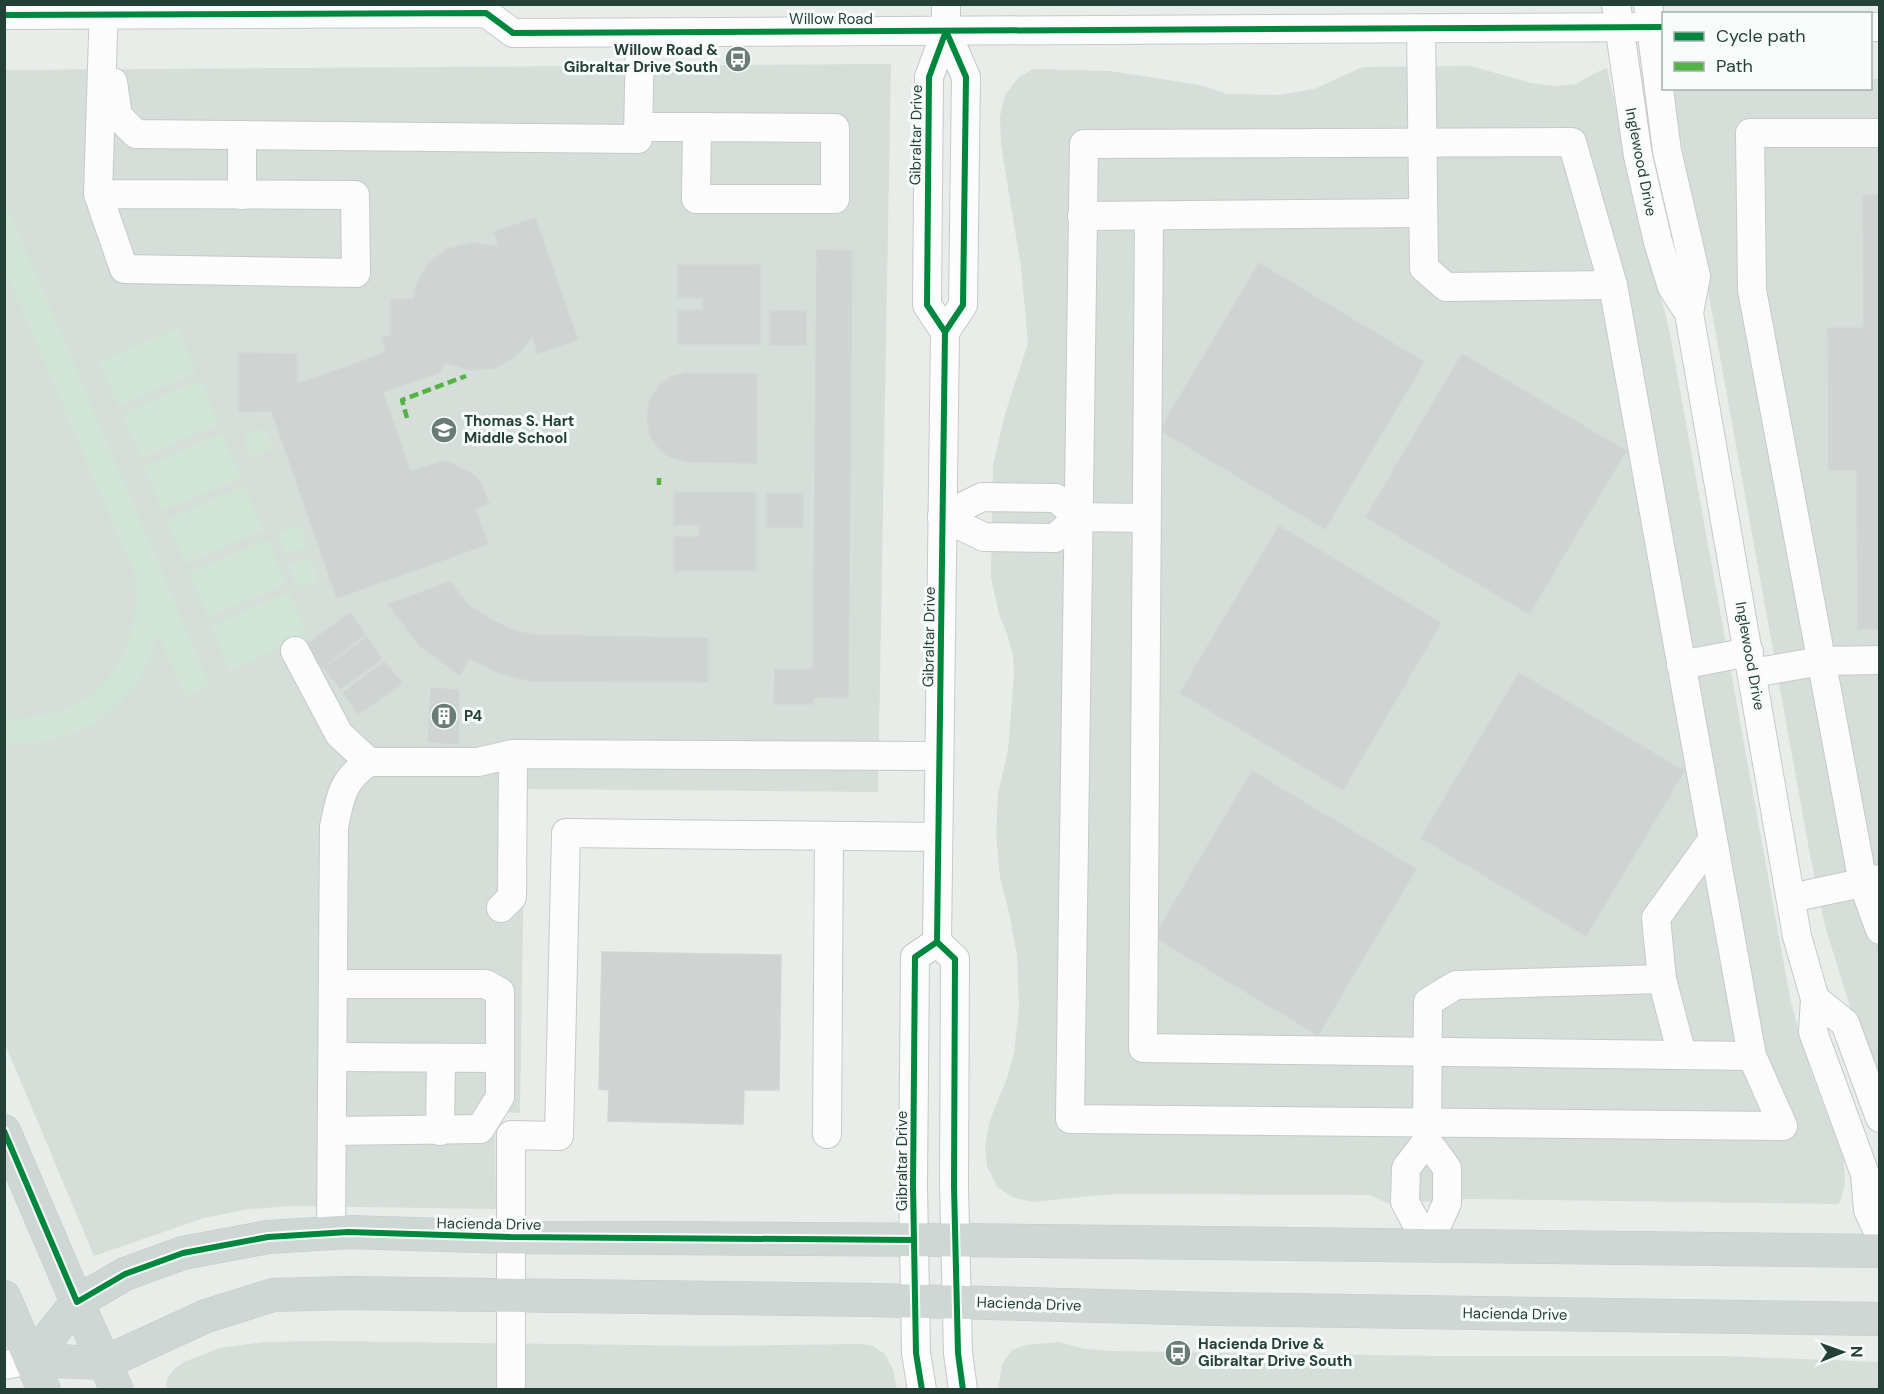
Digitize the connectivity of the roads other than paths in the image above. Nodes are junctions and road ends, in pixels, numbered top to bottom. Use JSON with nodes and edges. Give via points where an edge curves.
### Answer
{"nodes":[{"id":1,"x":104,"y":9,"type":"edge"},
{"id":2,"x":327,"y":9,"type":"edge"},
{"id":3,"x":402,"y":9,"type":"edge"},
{"id":4,"x":492,"y":9,"type":"edge"},
{"id":5,"x":4,"y":15,"type":"edge"},
{"id":6,"x":1617,"y":16,"type":"edge"},
{"id":7,"x":946,"y":18,"type":"edge"},
{"id":8,"x":1654,"y":20,"type":"edge"},
{"id":9,"x":1420,"y":29,"type":"junction"},
{"id":10,"x":640,"y":33,"type":"junction"},
{"id":11,"x":638,"y":127,"type":"junction"},
{"id":12,"x":697,"y":127,"type":"junction"},
{"id":13,"x":1880,"y":133,"type":"edge"},
{"id":14,"x":242,"y":135,"type":"junction"},
{"id":15,"x":1421,"y":143,"type":"junction"},
{"id":16,"x":98,"y":194,"type":"junction"},
{"id":17,"x":242,"y":195,"type":"junction"},
{"id":18,"x":1423,"y":213,"type":"junction"},
{"id":19,"x":1082,"y":216,"type":"junction"},
{"id":20,"x":1149,"y":216,"type":"junction"},
{"id":21,"x":1613,"y":285,"type":"junction"},
{"id":22,"x":1689,"y":313,"type":"junction"},
{"id":23,"x":945,"y":332,"type":"junction"},
{"id":24,"x":942,"y":517,"type":"junction"},
{"id":25,"x":1078,"y":517,"type":"junction"},
{"id":26,"x":1147,"y":518,"type":"junction"},
{"id":27,"x":295,"y":651,"type":"dead end"},
{"id":28,"x":1880,"y":660,"type":"edge"},
{"id":29,"x":1822,"y":661,"type":"junction"},
{"id":30,"x":1751,"y":663,"type":"junction"},
{"id":31,"x":1681,"y":665,"type":"junction"},
{"id":32,"x":513,"y":754,"type":"junction"},
{"id":33,"x":939,"y":756,"type":"junction"},
{"id":34,"x":369,"y":762,"type":"junction"},
{"id":35,"x":829,"y":836,"type":"junction"},
{"id":36,"x":938,"y":837,"type":"junction"},
{"id":37,"x":1713,"y":839,"type":"junction"},
{"id":38,"x":1871,"y":881,"type":"edge"},
{"id":39,"x":1791,"y":898,"type":"junction"},
{"id":40,"x":501,"y":908,"type":"dead end"},
{"id":41,"x":1880,"y":930,"type":"edge"},
{"id":42,"x":937,"y":942,"type":"junction"},
{"id":43,"x":1662,"y":979,"type":"junction"},
{"id":44,"x":333,"y":984,"type":"junction"},
{"id":45,"x":1815,"y":999,"type":"junction"},
{"id":46,"x":1427,"y":1052,"type":"junction"},
{"id":47,"x":1682,"y":1055,"type":"junction"},
{"id":48,"x":1752,"y":1056,"type":"junction"},
{"id":49,"x":333,"y":1057,"type":"junction"},
{"id":50,"x":441,"y":1058,"type":"junction"},
{"id":51,"x":500,"y":1058,"type":"junction"},
{"id":52,"x":1880,"y":1118,"type":"edge"},
{"id":53,"x":4,"y":1131,"type":"edge"},
{"id":54,"x":332,"y":1131,"type":"junction"},
{"id":55,"x":440,"y":1131,"type":"junction"},
{"id":56,"x":1427,"y":1132,"type":"junction"},
{"id":57,"x":827,"y":1134,"type":"dead end"},
{"id":58,"x":331,"y":1233,"type":"junction"},
{"id":59,"x":1880,"y":1236,"type":"edge"},
{"id":60,"x":511,"y":1237,"type":"junction"},
{"id":61,"x":914,"y":1239,"type":"junction"},
{"id":62,"x":956,"y":1240,"type":"junction"},
{"id":63,"x":1428,"y":1245,"type":"junction"},
{"id":64,"x":1880,"y":1251,"type":"edge"},
{"id":65,"x":511,"y":1295,"type":"junction"},
{"id":66,"x":4,"y":1298,"type":"edge"},
{"id":67,"x":915,"y":1301,"type":"junction"},
{"id":68,"x":77,"y":1302,"type":"junction"},
{"id":69,"x":957,"y":1302,"type":"junction"},
{"id":70,"x":1880,"y":1319,"type":"edge"},
{"id":71,"x":26,"y":1371,"type":"edge"},
{"id":72,"x":110,"y":1376,"type":"edge"},
{"id":73,"x":511,"y":1389,"type":"edge"},
{"id":74,"x":922,"y":1389,"type":"edge"},
{"id":75,"x":963,"y":1389,"type":"edge"}],
"edges":[{"from":1,"to":2,"type":"street","name":"Willow Road"},
{"from":1,"to":5,"type":"street","name":"Willow Road"},
{"from":1,"to":14,"type":"street","via":[[118,116],[136,134]]},
{"from":1,"to":16,"type":"street"},
{"from":2,"to":3,"type":"street","name":"Willow Road"},
{"from":3,"to":4,"type":"street","name":"Willow Road"},
{"from":4,"to":10,"type":"street","name":"Willow Road","via":[[513,33]]},
{"from":6,"to":8,"type":"street","name":"Willow Road"},
{"from":6,"to":9,"type":"street","name":"Willow Road"},
{"from":6,"to":22,"type":"street","name":"Inglewood Drive","via":[[1638,156],[1658,242],[1672,287]]},
{"from":7,"to":9,"type":"street","name":"Willow Road"},
{"from":7,"to":10,"type":"street","name":"Willow Road"},
{"from":7,"to":23,"type":"street","name":"Gibraltar Drive","via":[[929,77],[927,294],[927,305]]},
{"from":7,"to":23,"type":"street","via":[[966,77],[963,305]]},
{"from":8,"to":22,"type":"street","name":"Inglewood Drive","via":[[1666,151],[1696,276]]},
{"from":9,"to":15,"type":"street"},
{"from":10,"to":11,"type":"street"},
{"from":11,"to":12,"type":"street"},
{"from":11,"to":14,"type":"street","via":[[638,138]]},
{"from":12,"to":12,"type":"street","via":[[696,199],[835,199],[835,128]]},
{"from":13,"to":29,"type":"street","via":[[1750,133],[1752,290]]},
{"from":14,"to":17,"type":"street"},
{"from":15,"to":18,"type":"street"},
{"from":15,"to":19,"type":"street","via":[[1084,144]]},
{"from":15,"to":21,"type":"street","via":[[1572,142]]},
{"from":16,"to":17,"type":"street"},
{"from":16,"to":17,"type":"street","via":[[124,269],[356,273],[355,195]]},
{"from":18,"to":20,"type":"street"},
{"from":18,"to":21,"type":"street","via":[[1424,268],[1446,287]]},
{"from":19,"to":20,"type":"street"},
{"from":19,"to":25,"type":"street"},
{"from":20,"to":26,"type":"street"},
{"from":21,"to":31,"type":"street"},
{"from":22,"to":30,"type":"street","name":"Inglewood Drive"},
{"from":23,"to":24,"type":"street","name":"Gibraltar Drive"},
{"from":24,"to":25,"type":"street","via":[[982,497],[1056,498]]},
{"from":24,"to":25,"type":"street","via":[[984,537],[1055,538]]},
{"from":24,"to":33,"type":"street","name":"Gibraltar Drive"},
{"from":25,"to":26,"type":"street"},
{"from":25,"to":56,"type":"street","via":[[1070,1119]]},
{"from":26,"to":46,"type":"street","via":[[1143,1048]]},
{"from":27,"to":34,"type":"street","via":[[339,734]]},
{"from":28,"to":29,"type":"street"},
{"from":29,"to":30,"type":"street"},
{"from":29,"to":38,"type":"street"},
{"from":30,"to":31,"type":"street"},
{"from":30,"to":39,"type":"street","name":"Inglewood Drive"},
{"from":31,"to":37,"type":"street"},
{"from":32,"to":33,"type":"street"},
{"from":32,"to":34,"type":"street","via":[[478,762]]},
{"from":32,"to":40,"type":"street","via":[[512,897]]},
{"from":33,"to":36,"type":"street","name":"Gibraltar Drive"},
{"from":34,"to":44,"type":"street","via":[[355,771],[342,791],[334,827]]},
{"from":35,"to":36,"type":"street"},
{"from":35,"to":57,"type":"street"},
{"from":35,"to":60,"type":"street","via":[[566,833],[559,1136],[511,1135]]},
{"from":36,"to":42,"type":"street","name":"Gibraltar Drive"},
{"from":37,"to":43,"type":"street","via":[[1656,918]]},
{"from":37,"to":48,"type":"street"},
{"from":38,"to":39,"type":"street"},
{"from":38,"to":41,"type":"street"},
{"from":39,"to":45,"type":"street","name":"Inglewood Drive"},
{"from":42,"to":61,"type":"street","name":"Gibraltar Drive","via":[[915,957]]},
{"from":42,"to":62,"type":"street","via":[[955,959]]},
{"from":43,"to":46,"type":"street","via":[[1456,985],[1428,1002]]},
{"from":43,"to":47,"type":"street"},
{"from":44,"to":49,"type":"street"},
{"from":44,"to":51,"type":"street","via":[[486,984],[500,992]]},
{"from":45,"to":52,"type":"street","via":[[1845,1023]]},
{"from":45,"to":59,"type":"street","name":"Inglewood Drive","via":[[1813,1032],[1865,1174],[1868,1210]]},
{"from":46,"to":47,"type":"street"},
{"from":46,"to":56,"type":"street"},
{"from":47,"to":48,"type":"street"},
{"from":48,"to":56,"type":"street","via":[[1783,1126]]},
{"from":49,"to":50,"type":"street"},
{"from":49,"to":54,"type":"street"},
{"from":50,"to":51,"type":"street"},
{"from":50,"to":55,"type":"street"},
{"from":51,"to":55,"type":"street","via":[[500,1097],[480,1129]]},
{"from":53,"to":68,"type":"main road"},
{"from":54,"to":55,"type":"street"},
{"from":54,"to":58,"type":"street"},
{"from":56,"to":63,"type":"street","via":[[1447,1168],[1447,1203]]},
{"from":56,"to":63,"type":"street","via":[[1406,1168],[1405,1202]]},
{"from":58,"to":60,"type":"main road","name":"Hacienda Drive"},
{"from":58,"to":68,"type":"main road","name":"Hacienda Drive","via":[[268,1236],[183,1253],[125,1274]]},
{"from":60,"to":61,"type":"main road","name":"Hacienda Drive"},
{"from":60,"to":65,"type":"street"},
{"from":61,"to":62,"type":"main road","name":"Hacienda Drive"},
{"from":61,"to":67,"type":"street","name":"Gibraltar Drive"},
{"from":62,"to":63,"type":"main road","name":"Hacienda Drive"},
{"from":62,"to":69,"type":"street"},
{"from":63,"to":64,"type":"main road","name":"Hacienda Drive"},
{"from":65,"to":67,"type":"main road","name":"Hacienda Drive"},
{"from":65,"to":72,"type":"main road","name":"Hacienda Drive","via":[[273,1295],[206,1316]]},
{"from":65,"to":73,"type":"street"},
{"from":66,"to":71,"type":"main road"},
{"from":67,"to":69,"type":"main road","name":"Hacienda Drive"},
{"from":67,"to":74,"type":"street","name":"Gibraltar Drive","via":[[916,1353]]},
{"from":68,"to":71,"type":"main road","name":"Hacienda Drive"},
{"from":68,"to":72,"type":"main road"},
{"from":69,"to":70,"type":"main road","name":"Hacienda Drive"},
{"from":69,"to":75,"type":"street"},
{"from":71,"to":72,"type":"main road","name":"Hacienda Drive"}]}
